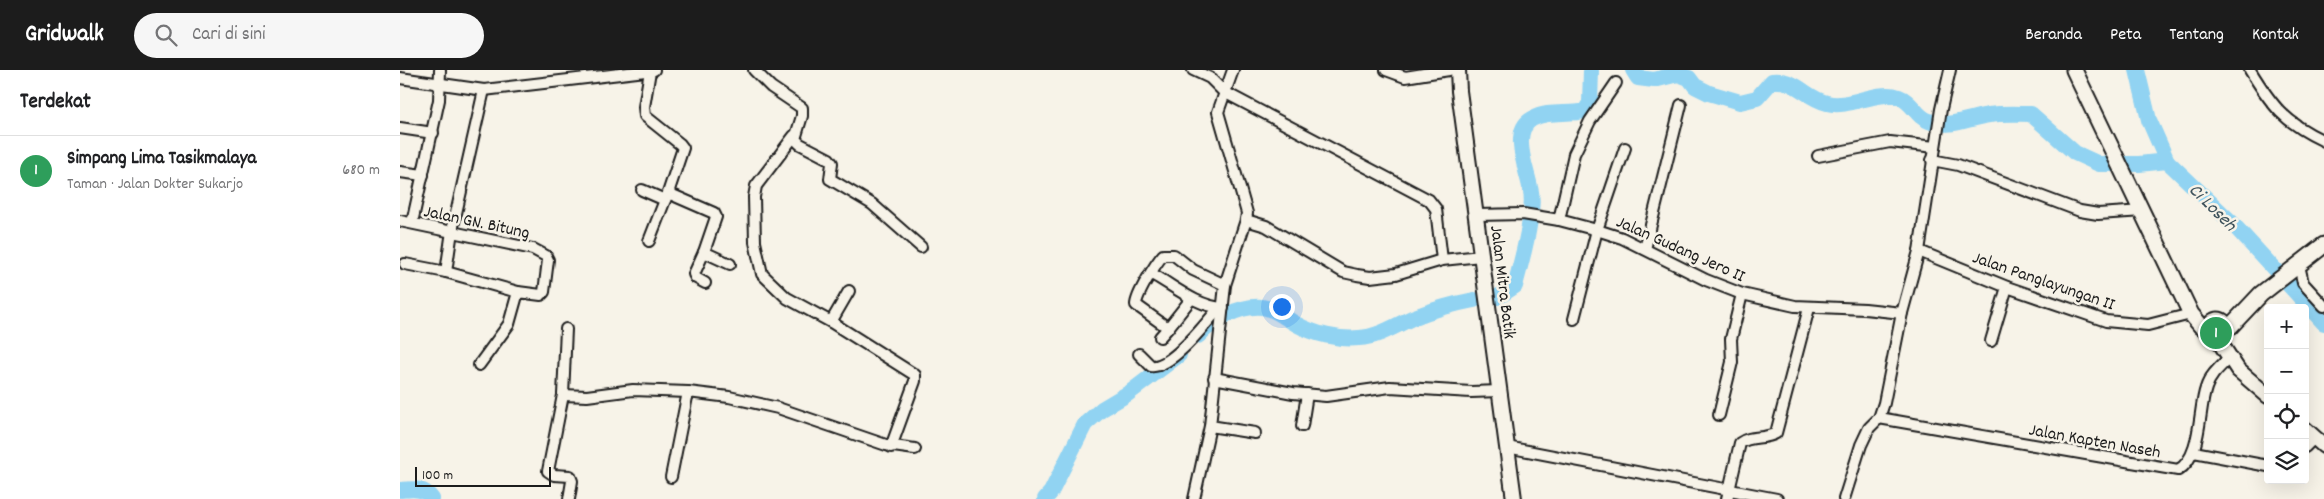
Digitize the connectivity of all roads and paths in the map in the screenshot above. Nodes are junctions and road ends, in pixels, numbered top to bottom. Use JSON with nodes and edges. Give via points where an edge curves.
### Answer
{"nodes":[{"id":1,"x":440,"y":70,"type":"edge"},
{"id":2,"x":654,"y":70,"type":"edge"},
{"id":3,"x":754,"y":70,"type":"edge"},
{"id":4,"x":1193,"y":70,"type":"edge"},
{"id":5,"x":1233,"y":70,"type":"edge"},
{"id":6,"x":1386,"y":70,"type":"edge"},
{"id":7,"x":1449,"y":70,"type":"edge"},
{"id":8,"x":1458,"y":70,"type":"edge"},
{"id":9,"x":1950,"y":70,"type":"edge"},
{"id":10,"x":2250,"y":70,"type":"edge"},
{"id":11,"x":650,"y":71,"type":"edge"},
{"id":12,"x":2072,"y":71,"type":"edge"},
{"id":13,"x":400,"y":78,"type":"edge"},
{"id":14,"x":1616,"y":83,"type":"dead end"},
{"id":15,"x":440,"y":84,"type":"junction"},
{"id":16,"x":484,"y":90,"type":"junction"},
{"id":17,"x":1224,"y":92,"type":"junction"},
{"id":18,"x":1681,"y":105,"type":"dead end"},
{"id":19,"x":400,"y":128,"type":"edge"},
{"id":20,"x":433,"y":133,"type":"junction"},
{"id":21,"x":794,"y":136,"type":"junction"},
{"id":22,"x":2324,"y":141,"type":"edge"},
{"id":23,"x":1625,"y":148,"type":"dead end"},
{"id":24,"x":1935,"y":148,"type":"junction"},
{"id":25,"x":1818,"y":156,"type":"dead end"},
{"id":26,"x":1932,"y":160,"type":"junction"},
{"id":27,"x":400,"y":172,"type":"edge"},
{"id":28,"x":423,"y":175,"type":"junction"},
{"id":29,"x":642,"y":190,"type":"dead end"},
{"id":30,"x":666,"y":196,"type":"junction"},
{"id":31,"x":2143,"y":211,"type":"junction"},
{"id":32,"x":1477,"y":215,"type":"junction"},
{"id":33,"x":1246,"y":220,"type":"junction"},
{"id":34,"x":1559,"y":220,"type":"junction"},
{"id":35,"x":400,"y":221,"type":"edge"},
{"id":36,"x":412,"y":223,"type":"junction"},
{"id":37,"x":1597,"y":230,"type":"junction"},
{"id":38,"x":452,"y":231,"type":"junction"},
{"id":39,"x":649,"y":241,"type":"dead end"},
{"id":40,"x":2324,"y":245,"type":"edge"},
{"id":41,"x":921,"y":247,"type":"dead end"},
{"id":42,"x":1645,"y":249,"type":"junction"},
{"id":43,"x":704,"y":252,"type":"junction"},
{"id":44,"x":1919,"y":252,"type":"junction"},
{"id":45,"x":1481,"y":256,"type":"junction"},
{"id":46,"x":1442,"y":260,"type":"junction"},
{"id":47,"x":405,"y":264,"type":"dead end"},
{"id":48,"x":730,"y":264,"type":"dead end"},
{"id":49,"x":2297,"y":267,"type":"junction"},
{"id":50,"x":446,"y":272,"type":"junction"},
{"id":51,"x":1152,"y":274,"type":"junction"},
{"id":52,"x":705,"y":283,"type":"dead end"},
{"id":53,"x":1225,"y":285,"type":"junction"},
{"id":54,"x":2007,"y":288,"type":"junction"},
{"id":55,"x":849,"y":291,"type":"dead end"},
{"id":56,"x":518,"y":292,"type":"junction"},
{"id":57,"x":1742,"y":294,"type":"junction"},
{"id":58,"x":1191,"y":299,"type":"junction"},
{"id":59,"x":2324,"y":306,"type":"edge"},
{"id":60,"x":1809,"y":308,"type":"junction"},
{"id":61,"x":1902,"y":313,"type":"junction"},
{"id":62,"x":1221,"y":314,"type":"junction"},
{"id":63,"x":2191,"y":314,"type":"junction"},
{"id":64,"x":1574,"y":319,"type":"dead end"},
{"id":65,"x":831,"y":322,"type":"junction"},
{"id":66,"x":1168,"y":328,"type":"junction"},
{"id":67,"x":566,"y":329,"type":"dead end"},
{"id":68,"x":2219,"y":329,"type":"junction"},
{"id":69,"x":1160,"y":337,"type":"dead end"},
{"id":70,"x":1991,"y":341,"type":"dead end"},
{"id":71,"x":1139,"y":354,"type":"dead end"},
{"id":72,"x":2230,"y":357,"type":"junction"},
{"id":73,"x":479,"y":365,"type":"dead end"},
{"id":74,"x":2238,"y":370,"type":"junction"},
{"id":75,"x":1214,"y":378,"type":"junction"},
{"id":76,"x":1500,"y":391,"type":"junction"},
{"id":77,"x":688,"y":392,"type":"junction"},
{"id":78,"x":1307,"y":394,"type":"junction"},
{"id":79,"x":2266,"y":394,"type":"edge"},
{"id":80,"x":563,"y":395,"type":"junction"},
{"id":81,"x":1719,"y":415,"type":"dead end"},
{"id":82,"x":1880,"y":418,"type":"junction"},
{"id":83,"x":1210,"y":426,"type":"junction"},
{"id":84,"x":1302,"y":426,"type":"dead end"},
{"id":85,"x":1255,"y":433,"type":"dead end"},
{"id":86,"x":891,"y":447,"type":"junction"},
{"id":87,"x":1507,"y":447,"type":"junction"},
{"id":88,"x":915,"y":449,"type":"dead end"},
{"id":89,"x":2194,"y":452,"type":"junction"},
{"id":90,"x":2264,"y":465,"type":"edge"},
{"id":91,"x":671,"y":478,"type":"dead end"},
{"id":92,"x":1728,"y":494,"type":"edge"},
{"id":93,"x":569,"y":499,"type":"edge"},
{"id":94,"x":1194,"y":499,"type":"edge"},
{"id":95,"x":1514,"y":499,"type":"edge"},
{"id":96,"x":1777,"y":499,"type":"edge"},
{"id":97,"x":1844,"y":499,"type":"edge"}],
"edges":[{"from":1,"to":15,"type":"street"},
{"from":2,"to":11,"type":"street"},
{"from":3,"to":21,"type":"street","via":[[770,87],[802,108]]},
{"from":4,"to":17,"type":"street","via":[[1210,78]]},
{"from":5,"to":17,"type":"street"},
{"from":6,"to":7,"type":"street","via":[[1404,77]]},
{"from":8,"to":32,"type":"main road","name":"Jalan Mitra Batik"},
{"from":9,"to":24,"type":"street"},
{"from":10,"to":22,"type":"street","via":[[2290,123]]},
{"from":11,"to":16,"type":"street"},
{"from":11,"to":30,"type":"street","via":[[644,113],[682,148]]},
{"from":12,"to":31,"type":"highway"},
{"from":13,"to":15,"type":"street"},
{"from":14,"to":34,"type":"street","via":[[1590,121],[1574,154]]},
{"from":15,"to":16,"type":"street"},
{"from":15,"to":20,"type":"street"},
{"from":16,"to":38,"type":"street"},
{"from":17,"to":33,"type":"street","via":[[1218,117]]},
{"from":17,"to":46,"type":"street","via":[[1434,204]]},
{"from":18,"to":42,"type":"street"},
{"from":19,"to":20,"type":"street"},
{"from":20,"to":28,"type":"street"},
{"from":21,"to":41,"type":"street","via":[[800,144],[829,159],[832,163],[830,179],[872,204]]},
{"from":21,"to":65,"type":"street","via":[[756,186],[755,242],[762,274],[770,284],[787,298]]},
{"from":23,"to":37,"type":"street"},
{"from":24,"to":25,"type":"street","via":[[1890,142]]},
{"from":24,"to":26,"type":"street"},
{"from":26,"to":31,"type":"street","via":[[1958,165],[2080,211],[2098,214]]},
{"from":26,"to":44,"type":"street"},
{"from":27,"to":28,"type":"street"},
{"from":28,"to":36,"type":"street"},
{"from":29,"to":30,"type":"street"},
{"from":30,"to":39,"type":"street"},
{"from":30,"to":43,"type":"street","via":[[714,213],[716,217]]},
{"from":31,"to":63,"type":"highway"},
{"from":32,"to":34,"type":"street","name":"Jalan Gudang Jero II","via":[[1523,214]]},
{"from":32,"to":45,"type":"main road","name":"Jalan Mitra Batik"},
{"from":33,"to":46,"type":"street","via":[[1266,226],[1343,272],[1357,275],[1396,274]]},
{"from":33,"to":53,"type":"street"},
{"from":34,"to":37,"type":"street","name":"Jalan Gudang Jero II"},
{"from":35,"to":36,"type":"street","name":"Jalan GN. Bitung"},
{"from":36,"to":38,"type":"street","name":"Jalan GN. Bitung"},
{"from":37,"to":42,"type":"street","name":"Jalan Gudang Jero II"},
{"from":37,"to":64,"type":"street"},
{"from":38,"to":50,"type":"street"},
{"from":38,"to":56,"type":"street","name":"Jalan GN. Bitung","via":[[533,249],[546,256],[544,292],[541,295]]},
{"from":40,"to":49,"type":"highway"},
{"from":42,"to":57,"type":"street","name":"Jalan Gudang Jero II"},
{"from":43,"to":48,"type":"street"},
{"from":43,"to":52,"type":"street","via":[[694,274]]},
{"from":44,"to":54,"type":"street","name":"Jalan Panglayungan II"},
{"from":44,"to":61,"type":"street"},
{"from":45,"to":46,"type":"street"},
{"from":45,"to":76,"type":"main road","name":"Jalan Mitra Batik"},
{"from":47,"to":50,"type":"street"},
{"from":49,"to":59,"type":"street","via":[[2303,283]]},
{"from":49,"to":68,"type":"highway"},
{"from":50,"to":56,"type":"street"},
{"from":51,"to":53,"type":"street","via":[[1163,255],[1174,255],[1193,270]]},
{"from":51,"to":58,"type":"street"},
{"from":51,"to":66,"type":"street","via":[[1136,305]]},
{"from":53,"to":62,"type":"street"},
{"from":54,"to":63,"type":"street","name":"Jalan Panglayungan II","via":[[2086,315],[2125,324],[2148,325]]},
{"from":54,"to":70,"type":"street"},
{"from":55,"to":65,"type":"street"},
{"from":56,"to":73,"type":"street","via":[[509,324]]},
{"from":57,"to":60,"type":"street","name":"Jalan Gudang Jero II"},
{"from":57,"to":81,"type":"street","via":[[1731,339],[1732,362]]},
{"from":58,"to":62,"type":"street"},
{"from":58,"to":66,"type":"street"},
{"from":60,"to":61,"type":"street","name":"Jalan Gudang Jero II"},
{"from":60,"to":92,"type":"street","via":[[1776,433],[1744,440],[1740,444]]},
{"from":61,"to":82,"type":"street"},
{"from":62,"to":71,"type":"street","via":[[1181,351],[1157,366],[1151,366]]},
{"from":62,"to":75,"type":"street"},
{"from":63,"to":68,"type":"highway"},
{"from":65,"to":86,"type":"street","via":[[915,375]]},
{"from":66,"to":69,"type":"street"},
{"from":67,"to":80,"type":"street"},
{"from":68,"to":72,"type":"main road"},
{"from":68,"to":74,"type":"main road"},
{"from":72,"to":74,"type":"main road"},
{"from":72,"to":89,"type":"street","via":[[2213,374],[2205,389]]},
{"from":74,"to":79,"type":"main road"},
{"from":75,"to":78,"type":"street"},
{"from":75,"to":83,"type":"street"},
{"from":76,"to":78,"type":"street","via":[[1390,387],[1326,396]]},
{"from":76,"to":87,"type":"main road","name":"Jalan Mitra Batik"},
{"from":77,"to":80,"type":"street","via":[[633,390],[587,396]]},
{"from":77,"to":86,"type":"street","via":[[778,408]]},
{"from":77,"to":91,"type":"street"},
{"from":78,"to":84,"type":"street"},
{"from":80,"to":93,"type":"street","via":[[548,471],[570,476]]},
{"from":82,"to":89,"type":"street","name":"Jalan Kapten Naseh","via":[[2175,470],[2184,466]]},
{"from":82,"to":97,"type":"street","via":[[1869,428],[1861,445]]},
{"from":83,"to":85,"type":"street"},
{"from":83,"to":94,"type":"street"},
{"from":86,"to":88,"type":"street"},
{"from":87,"to":92,"type":"street"},
{"from":87,"to":95,"type":"main road","name":"Jalan Mitra Batik"},
{"from":89,"to":90,"type":"street"},
{"from":92,"to":96,"type":"street"}]}
